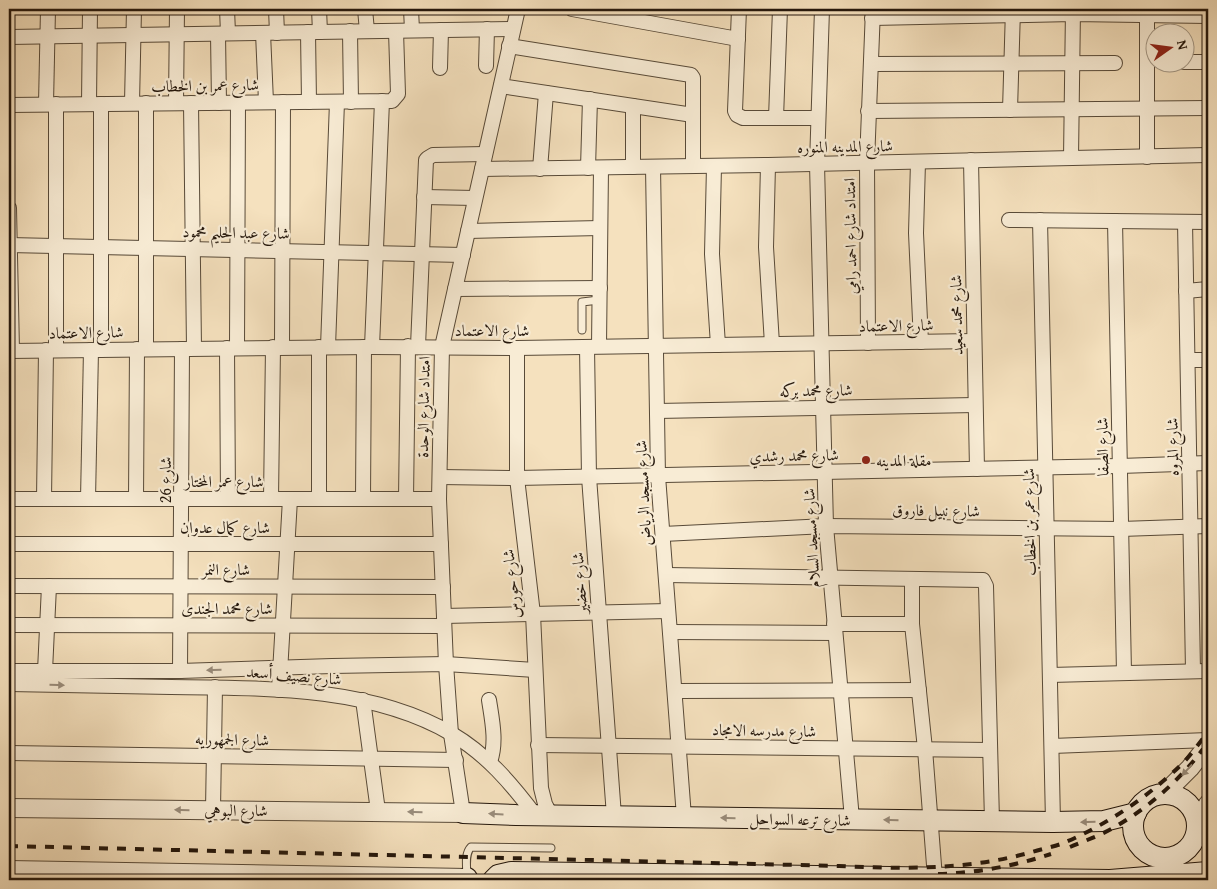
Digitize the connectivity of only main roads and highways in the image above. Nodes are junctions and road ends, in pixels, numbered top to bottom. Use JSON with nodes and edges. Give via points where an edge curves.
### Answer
{"nodes":[{"id":1,"x":463,"y":813,"type":"road end"},
{"id":2,"x":1136,"y":813,"type":"junction"},
{"id":3,"x":1201,"y":830,"type":"edge"},
{"id":4,"x":1167,"y":872,"type":"edge"},
{"id":5,"x":1208,"y":872,"type":"edge"},
{"id":6,"x":552,"y":876,"type":"edge"},
{"id":7,"x":598,"y":877,"type":"edge"},
{"id":8,"x":690,"y":878,"type":"edge"},
{"id":9,"x":493,"y":880,"type":"edge"},
{"id":10,"x":1055,"y":880,"type":"edge"}],
"edges":[{"from":2,"to":1,"type":"main road","name":"شارع ترعه السواحل","one_way":true,"via":[[1098,821],[1053,822]]},
{"from":2,"to":3,"type":"main road","via":[[1151,798],[1164,794],[1178,797],[1193,810]]},
{"from":2,"to":4,"type":"main road","via":[[1137,841]]},
{"from":3,"to":4,"type":"main road","via":[[1186,850],[1174,857]]},
{"from":4,"to":5,"type":"main road"},
{"from":4,"to":10,"type":"main road","via":[[1110,880]]},
{"from":6,"to":7,"type":"main road"},
{"from":6,"to":9,"type":"main road","via":[[511,872],[498,875]]},
{"from":7,"to":8,"type":"main road"},
{"from":8,"to":10,"type":"main road"}]}
